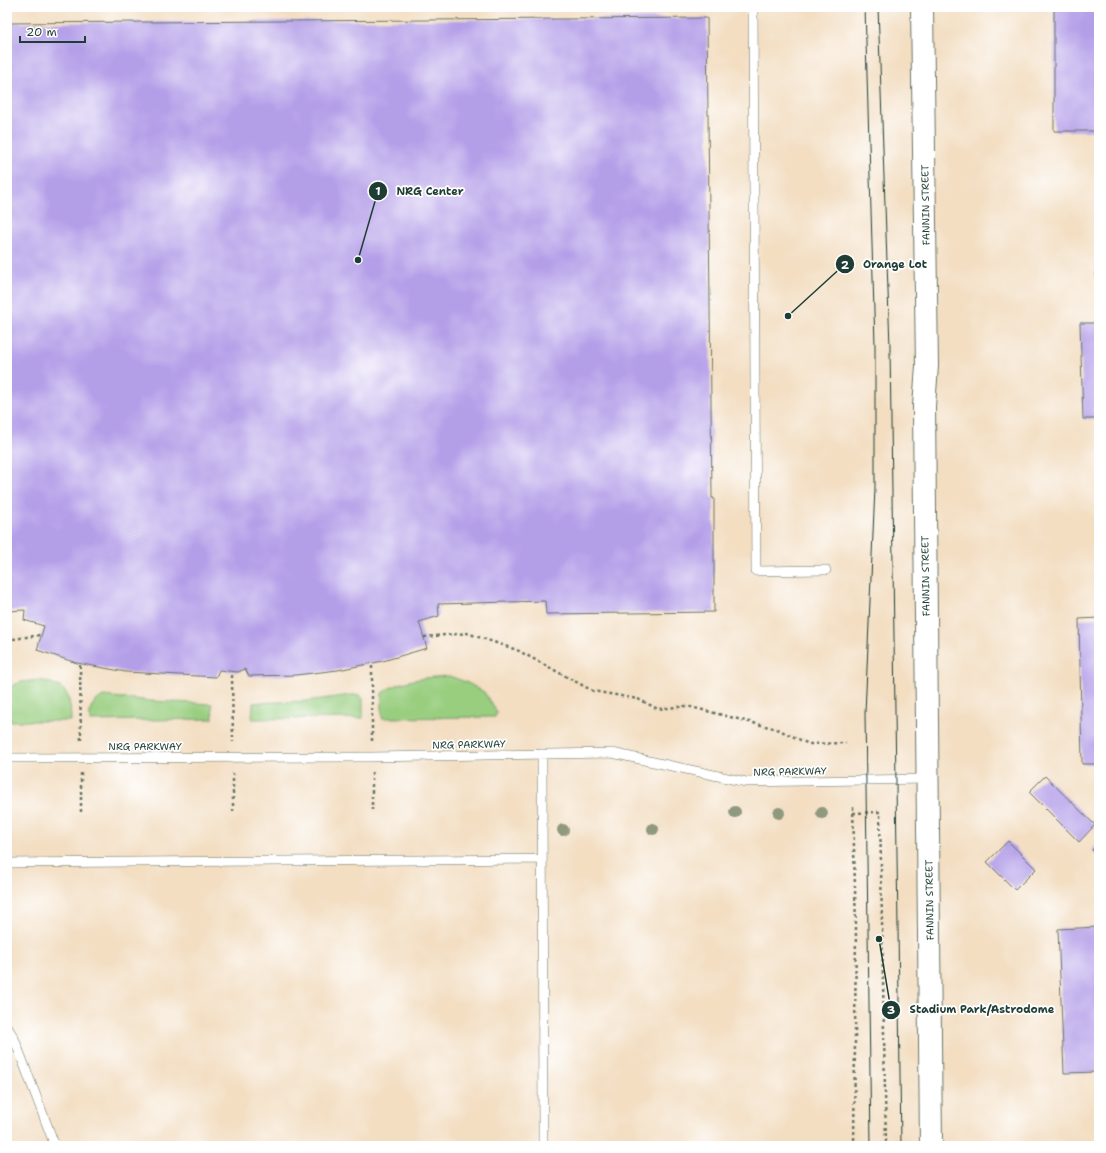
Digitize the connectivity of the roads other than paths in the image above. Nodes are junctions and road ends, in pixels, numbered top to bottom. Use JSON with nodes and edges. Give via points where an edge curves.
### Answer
{"nodes":[{"id":1,"x":753,"y":7,"type":"edge"},
{"id":2,"x":922,"y":7,"type":"edge"},
{"id":3,"x":826,"y":570,"type":"dead end"},
{"id":4,"x":542,"y":754,"type":"junction"},
{"id":5,"x":7,"y":758,"type":"edge"},
{"id":6,"x":927,"y":780,"type":"junction"},
{"id":7,"x":542,"y":859,"type":"junction"},
{"id":8,"x":7,"y":863,"type":"edge"},
{"id":9,"x":7,"y":1027,"type":"edge"},
{"id":10,"x":55,"y":1146,"type":"edge"},
{"id":11,"x":543,"y":1146,"type":"edge"},
{"id":12,"x":931,"y":1146,"type":"edge"}],
"edges":[{"from":1,"to":3,"type":"lane","via":[[756,571]]},
{"from":2,"to":6,"type":"main road","name":"FANNIN STREET","via":[[927,366],[924,406]]},
{"from":4,"to":5,"type":"lane","name":"NRG PARKWAY"},
{"from":4,"to":6,"type":"lane","name":"NRG PARKWAY","via":[[612,753],[746,782]]},
{"from":4,"to":7,"type":"lane"},
{"from":6,"to":12,"type":"main road","name":"FANNIN STREET"},
{"from":7,"to":8,"type":"lane"},
{"from":7,"to":11,"type":"lane"},
{"from":9,"to":10,"type":"lane","via":[[14,1038]]}]}
